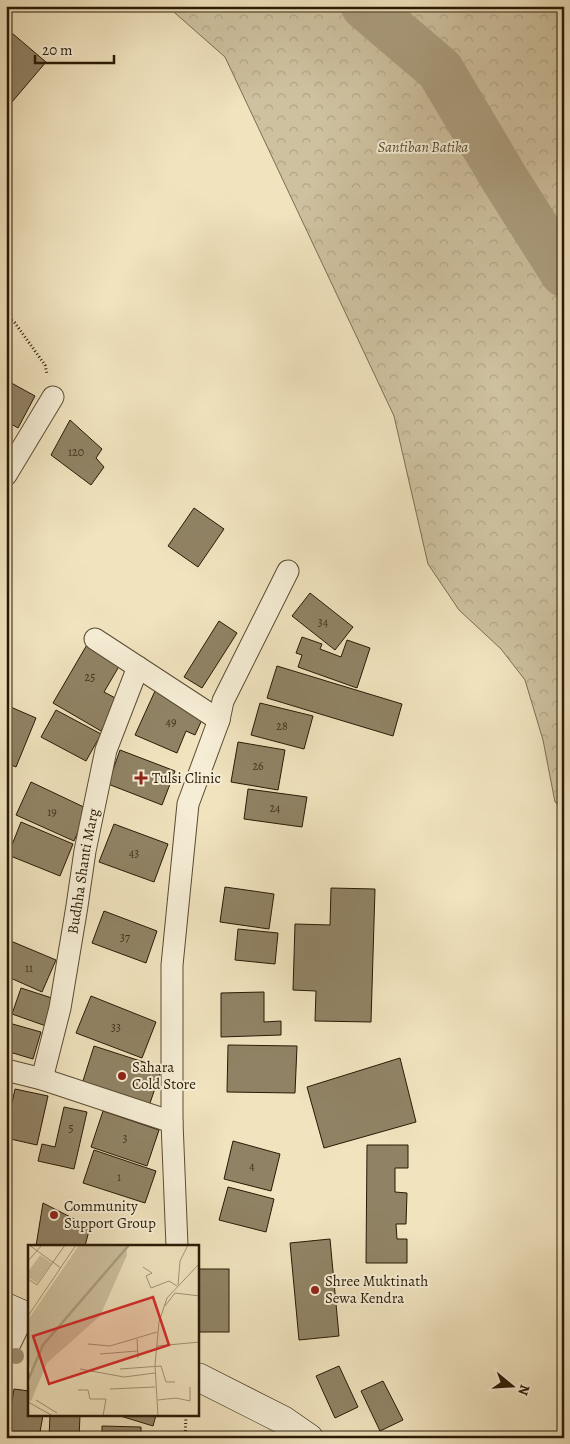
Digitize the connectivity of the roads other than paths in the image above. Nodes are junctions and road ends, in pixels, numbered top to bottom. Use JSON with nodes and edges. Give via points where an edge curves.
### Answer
{"nodes":[{"id":1,"x":53,"y":397,"type":"road end"},
{"id":2,"x":6,"y":475,"type":"edge"},
{"id":3,"x":288,"y":571,"type":"dead end"},
{"id":4,"x":95,"y":639,"type":"dead end"},
{"id":5,"x":138,"y":667,"type":"junction"},
{"id":6,"x":219,"y":720,"type":"junction"},
{"id":7,"x":6,"y":1070,"type":"edge"},
{"id":8,"x":42,"y":1079,"type":"junction"},
{"id":9,"x":172,"y":1122,"type":"junction"},
{"id":10,"x":177,"y":1245,"type":"edge"},
{"id":11,"x":20,"y":1313,"type":"edge"},
{"id":12,"x":6,"y":1352,"type":"edge"},
{"id":13,"x":199,"y":1378,"type":"edge"},
{"id":14,"x":309,"y":1438,"type":"edge"}],
"edges":[{"from":1,"to":2,"type":"street"},
{"from":3,"to":6,"type":"street","via":[[223,701]]},
{"from":4,"to":5,"type":"street"},
{"from":5,"to":6,"type":"street"},
{"from":5,"to":8,"type":"street","name":"Budhha Shanti Marg","via":[[106,750],[84,851],[60,1008]]},
{"from":6,"to":9,"type":"street","via":[[188,804],[172,965]]},
{"from":7,"to":8,"type":"street"},
{"from":8,"to":9,"type":"street"},
{"from":9,"to":10,"type":"street"},
{"from":11,"to":12,"type":"street"},
{"from":13,"to":14,"type":"main road","via":[[283,1420]]}]}
